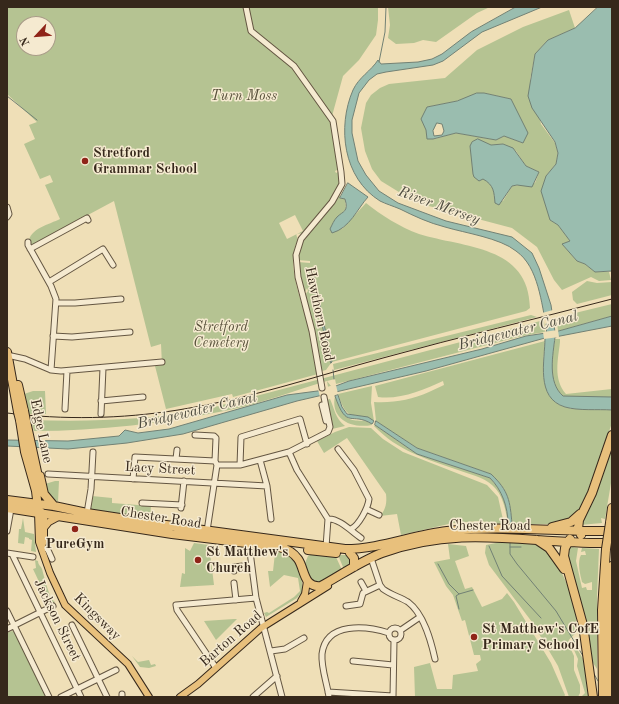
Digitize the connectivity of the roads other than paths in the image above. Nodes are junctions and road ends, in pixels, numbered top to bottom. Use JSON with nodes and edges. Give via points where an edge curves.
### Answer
{"nodes":[{"id":1,"x":246,"y":7,"type":"edge"},
{"id":2,"x":7,"y":207,"type":"edge"},
{"id":3,"x":7,"y":217,"type":"edge"},
{"id":4,"x":88,"y":220,"type":"dead end"},
{"id":5,"x":28,"y":242,"type":"dead end"},
{"id":6,"x":30,"y":249,"type":"junction"},
{"id":7,"x":113,"y":265,"type":"dead end"},
{"id":8,"x":49,"y":282,"type":"junction"},
{"id":9,"x":121,"y":299,"type":"dead end"},
{"id":10,"x":56,"y":303,"type":"junction"},
{"id":11,"x":130,"y":332,"type":"dead end"},
{"id":12,"x":53,"y":336,"type":"junction"},
{"id":13,"x":7,"y":354,"type":"edge"},
{"id":14,"x":162,"y":362,"type":"dead end"},
{"id":15,"x":103,"y":368,"type":"junction"},
{"id":16,"x":50,"y":370,"type":"junction"},
{"id":17,"x":67,"y":371,"type":"junction"},
{"id":18,"x":322,"y":388,"type":"dead end"},
{"id":19,"x":143,"y":397,"type":"dead end"},
{"id":20,"x":324,"y":397,"type":"dead end"},
{"id":21,"x":102,"y":401,"type":"junction"},
{"id":22,"x":322,"y":405,"type":"dead end"},
{"id":23,"x":65,"y":409,"type":"dead end"},
{"id":24,"x":101,"y":414,"type":"dead end"},
{"id":25,"x":329,"y":431,"type":"junction"},
{"id":26,"x":195,"y":435,"type":"dead end"},
{"id":27,"x":612,"y":435,"type":"edge"},
{"id":28,"x":307,"y":444,"type":"junction"},
{"id":29,"x":338,"y":449,"type":"dead end"},
{"id":30,"x":177,"y":450,"type":"dead end"},
{"id":31,"x":93,"y":452,"type":"dead end"},
{"id":32,"x":289,"y":452,"type":"junction"},
{"id":33,"x":31,"y":455,"type":"junction"},
{"id":34,"x":176,"y":459,"type":"junction"},
{"id":35,"x":260,"y":460,"type":"junction"},
{"id":36,"x":216,"y":463,"type":"junction"},
{"id":37,"x":240,"y":465,"type":"junction"},
{"id":38,"x":51,"y":476,"type":"dead end"},
{"id":39,"x":92,"y":477,"type":"junction"},
{"id":40,"x":133,"y":479,"type":"junction"},
{"id":41,"x":184,"y":482,"type":"junction"},
{"id":42,"x":214,"y":483,"type":"junction"},
{"id":43,"x":266,"y":486,"type":"junction"},
{"id":44,"x":36,"y":491,"type":"junction"},
{"id":45,"x":7,"y":500,"type":"edge"},
{"id":46,"x":22,"y":503,"type":"junction"},
{"id":47,"x":142,"y":503,"type":"dead end"},
{"id":48,"x":54,"y":506,"type":"junction"},
{"id":49,"x":8,"y":507,"type":"edge"},
{"id":50,"x":612,"y":508,"type":"edge"},
{"id":51,"x":40,"y":509,"type":"junction"},
{"id":52,"x":366,"y":509,"type":"junction"},
{"id":53,"x":379,"y":515,"type":"dead end"},
{"id":54,"x":60,"y":516,"type":"junction"},
{"id":55,"x":87,"y":516,"type":"junction"},
{"id":56,"x":271,"y":519,"type":"dead end"},
{"id":57,"x":328,"y":519,"type":"junction"},
{"id":58,"x":576,"y":526,"type":"junction"},
{"id":59,"x":611,"y":527,"type":"edge"},
{"id":60,"x":41,"y":529,"type":"junction"},
{"id":61,"x":351,"y":529,"type":"junction"},
{"id":62,"x":7,"y":531,"type":"edge"},
{"id":63,"x":207,"y":531,"type":"junction"},
{"id":64,"x":502,"y":533,"type":"junction"},
{"id":65,"x":517,"y":533,"type":"junction"},
{"id":66,"x":360,"y":538,"type":"dead end"},
{"id":67,"x":215,"y":539,"type":"junction"},
{"id":68,"x":536,"y":539,"type":"junction"},
{"id":69,"x":284,"y":541,"type":"junction"},
{"id":70,"x":568,"y":542,"type":"junction"},
{"id":71,"x":591,"y":543,"type":"junction"},
{"id":72,"x":249,"y":544,"type":"junction"},
{"id":73,"x":609,"y":546,"type":"edge"},
{"id":74,"x":326,"y":547,"type":"junction"},
{"id":75,"x":372,"y":547,"type":"junction"},
{"id":76,"x":42,"y":548,"type":"junction"},
{"id":77,"x":362,"y":551,"type":"junction"},
{"id":78,"x":316,"y":552,"type":"junction"},
{"id":79,"x":10,"y":553,"type":"edge"},
{"id":80,"x":350,"y":553,"type":"junction"},
{"id":81,"x":33,"y":557,"type":"dead end"},
{"id":82,"x":371,"y":558,"type":"junction"},
{"id":83,"x":52,"y":559,"type":"dead end"},
{"id":84,"x":251,"y":565,"type":"junction"},
{"id":85,"x":612,"y":566,"type":"edge"},
{"id":86,"x":354,"y":567,"type":"junction"},
{"id":87,"x":303,"y":568,"type":"junction"},
{"id":88,"x":234,"y":571,"type":"dead end"},
{"id":89,"x":342,"y":574,"type":"junction"},
{"id":90,"x":307,"y":581,"type":"junction"},
{"id":91,"x":361,"y":582,"type":"dead end"},
{"id":92,"x":234,"y":583,"type":"dead end"},
{"id":93,"x":380,"y":585,"type":"junction"},
{"id":94,"x":366,"y":591,"type":"junction"},
{"id":95,"x":256,"y":598,"type":"junction"},
{"id":96,"x":236,"y":600,"type":"junction"},
{"id":97,"x":300,"y":602,"type":"junction"},
{"id":98,"x":53,"y":606,"type":"dead end"},
{"id":99,"x":346,"y":606,"type":"dead end"},
{"id":100,"x":579,"y":607,"type":"junction"},
{"id":101,"x":7,"y":611,"type":"edge"},
{"id":102,"x":40,"y":613,"type":"junction"},
{"id":103,"x":420,"y":617,"type":"junction"},
{"id":104,"x":72,"y":625,"type":"dead end"},
{"id":105,"x":264,"y":625,"type":"junction"},
{"id":106,"x":14,"y":626,"type":"junction"},
{"id":107,"x":7,"y":629,"type":"edge"},
{"id":108,"x":401,"y":630,"type":"junction"},
{"id":109,"x":389,"y":633,"type":"junction"},
{"id":110,"x":304,"y":638,"type":"dead end"},
{"id":111,"x":394,"y":641,"type":"junction"},
{"id":112,"x":271,"y":651,"type":"junction"},
{"id":113,"x":435,"y":659,"type":"dead end"},
{"id":114,"x":353,"y":661,"type":"dead end"},
{"id":115,"x":393,"y":665,"type":"junction"},
{"id":116,"x":216,"y":668,"type":"junction"},
{"id":117,"x":116,"y":670,"type":"dead end"},
{"id":118,"x":277,"y":676,"type":"junction"},
{"id":119,"x":98,"y":679,"type":"junction"},
{"id":120,"x":77,"y":689,"type":"junction"},
{"id":121,"x":328,"y":695,"type":"edge"},
{"id":122,"x":48,"y":697,"type":"edge"},
{"id":123,"x":61,"y":697,"type":"edge"},
{"id":124,"x":81,"y":697,"type":"edge"},
{"id":125,"x":107,"y":697,"type":"edge"},
{"id":126,"x":149,"y":697,"type":"edge"},
{"id":127,"x":180,"y":697,"type":"edge"},
{"id":128,"x":253,"y":697,"type":"edge"},
{"id":129,"x":282,"y":697,"type":"edge"},
{"id":130,"x":393,"y":697,"type":"edge"},
{"id":131,"x":592,"y":697,"type":"edge"},
{"id":132,"x":603,"y":697,"type":"edge"},
{"id":133,"x":610,"y":697,"type":"edge"}],
"edges":[{"from":1,"to":18,"type":"street","name":"Hawthorn Road","via":[[251,31],[294,66],[333,121],[342,184],[332,202],[301,238],[296,255],[298,277],[312,331]]},
{"from":2,"to":3,"type":"street"},
{"from":4,"to":6,"type":"street","via":[[87,218]]},
{"from":5,"to":6,"type":"street"},
{"from":6,"to":8,"type":"street"},
{"from":7,"to":8,"type":"street","via":[[103,249]]},
{"from":8,"to":10,"type":"street"},
{"from":9,"to":10,"type":"street","via":[[75,304]]},
{"from":10,"to":12,"type":"street"},
{"from":11,"to":12,"type":"street"},
{"from":12,"to":16,"type":"street"},
{"from":13,"to":16,"type":"street"},
{"from":13,"to":33,"type":"highway","name":"Edge Lane"},
{"from":14,"to":15,"type":"street"},
{"from":15,"to":17,"type":"street"},
{"from":15,"to":21,"type":"street"},
{"from":16,"to":17,"type":"street"},
{"from":17,"to":23,"type":"street"},
{"from":19,"to":21,"type":"street"},
{"from":20,"to":25,"type":"street"},
{"from":21,"to":24,"type":"street"},
{"from":22,"to":25,"type":"street"},
{"from":25,"to":28,"type":"street"},
{"from":26,"to":36,"type":"street","via":[[216,438]]},
{"from":27,"to":58,"type":"highway","via":[[586,508]]},
{"from":28,"to":32,"type":"street"},
{"from":28,"to":37,"type":"street","via":[[301,421],[298,419],[249,434],[241,437]]},
{"from":29,"to":52,"type":"street","via":[[368,496]]},
{"from":30,"to":34,"type":"street"},
{"from":31,"to":39,"type":"street"},
{"from":32,"to":35,"type":"street"},
{"from":32,"to":57,"type":"street","via":[[297,470]]},
{"from":33,"to":44,"type":"highway","name":"Edge Lane"},
{"from":33,"to":48,"type":"highway","via":[[44,494]]},
{"from":33,"to":51,"type":"highway","name":"Edge Lane"},
{"from":34,"to":36,"type":"street"},
{"from":34,"to":40,"type":"street","via":[[135,457]]},
{"from":35,"to":37,"type":"street"},
{"from":35,"to":43,"type":"street"},
{"from":36,"to":37,"type":"street"},
{"from":36,"to":42,"type":"street"},
{"from":38,"to":39,"type":"street","name":"Lacy Street"},
{"from":39,"to":40,"type":"street","name":"Lacy Street"},
{"from":39,"to":55,"type":"street"},
{"from":40,"to":41,"type":"street","name":"Lacy Street"},
{"from":41,"to":42,"type":"street","name":"Lacy Street"},
{"from":41,"to":47,"type":"street","via":[[181,507]]},
{"from":42,"to":43,"type":"street","name":"Lacy Street"},
{"from":42,"to":63,"type":"street"},
{"from":43,"to":56,"type":"street"},
{"from":44,"to":46,"type":"highway","via":[[31,499]]},
{"from":44,"to":51,"type":"highway","name":"Edge Lane"},
{"from":45,"to":46,"type":"highway","name":"Chester Road"},
{"from":46,"to":51,"type":"highway","name":"Chester Road"},
{"from":48,"to":51,"type":"highway","name":"Chester Road"},
{"from":48,"to":55,"type":"highway","name":"Chester Road"},
{"from":49,"to":51,"type":"highway","name":"Chester Road"},
{"from":49,"to":62,"type":"street"},
{"from":50,"to":59,"type":"highway"},
{"from":51,"to":54,"type":"highway","name":"Chester Road"},
{"from":51,"to":55,"type":"highway"},
{"from":51,"to":60,"type":"main road","name":"Kingsway"},
{"from":52,"to":53,"type":"street"},
{"from":52,"to":61,"type":"street"},
{"from":54,"to":55,"type":"highway","name":"Chester Road"},
{"from":54,"to":60,"type":"main road"},
{"from":55,"to":63,"type":"highway","name":"Chester Road"},
{"from":55,"to":67,"type":"highway","name":"Chester Road","via":[[172,534]]},
{"from":57,"to":61,"type":"street"},
{"from":57,"to":74,"type":"street"},
{"from":58,"to":59,"type":"highway","name":"Chester Road"},
{"from":58,"to":65,"type":"highway","name":"Chester Road"},
{"from":58,"to":65,"type":"highway"},
{"from":58,"to":70,"type":"highway"},
{"from":58,"to":71,"type":"highway","via":[[583,538]]},
{"from":59,"to":73,"type":"highway","bridge":true},
{"from":60,"to":76,"type":"main road","name":"Kingsway","via":[[44,542]]},
{"from":61,"to":66,"type":"street"},
{"from":63,"to":67,"type":"street"},
{"from":63,"to":69,"type":"highway","name":"Chester Road"},
{"from":64,"to":65,"type":"highway","name":"Chester Road"},
{"from":64,"to":75,"type":"highway","name":"Chester Road","via":[[447,531]]},
{"from":64,"to":82,"type":"highway","name":"Chester Road","via":[[427,541]]},
{"from":65,"to":68,"type":"highway","name":"Chester Road"},
{"from":67,"to":72,"type":"highway","name":"Chester Road"},
{"from":68,"to":70,"type":"highway","name":"Chester Road"},
{"from":68,"to":100,"type":"highway","via":[[549,548],[568,576]]},
{"from":69,"to":74,"type":"highway","name":"Chester Road"},
{"from":69,"to":78,"type":"highway","name":"Chester Road"},
{"from":70,"to":71,"type":"highway","name":"Chester Road"},
{"from":70,"to":100,"type":"highway","via":[[564,551],[565,563]]},
{"from":71,"to":73,"type":"highway","name":"Chester Road"},
{"from":72,"to":84,"type":"street"},
{"from":72,"to":87,"type":"highway","name":"Chester Road","via":[[287,550],[297,558]]},
{"from":73,"to":132,"type":"highway","via":[[602,610]]},
{"from":74,"to":75,"type":"highway","name":"Chester Road"},
{"from":75,"to":77,"type":"highway","name":"Chester Road"},
{"from":76,"to":83,"type":"street","via":[[47,548]]},
{"from":76,"to":126,"type":"main road","name":"Kingsway","via":[[50,573],[68,608],[128,664]]},
{"from":77,"to":80,"type":"highway","name":"Chester Road"},
{"from":77,"to":82,"type":"highway"},
{"from":78,"to":80,"type":"highway","name":"Chester Road"},
{"from":78,"to":87,"type":"highway","via":[[305,557]]},
{"from":79,"to":81,"type":"street"},
{"from":79,"to":102,"type":"street","name":"Jackson Street"},
{"from":80,"to":86,"type":"highway","via":[[354,558]]},
{"from":82,"to":86,"type":"highway","name":"Chester Road"},
{"from":82,"to":93,"type":"street"},
{"from":84,"to":88,"type":"street","via":[[234,567]]},
{"from":84,"to":95,"type":"street"},
{"from":85,"to":133,"type":"highway","via":[[609,623]]},
{"from":86,"to":89,"type":"highway","name":"Chester Road"},
{"from":87,"to":90,"type":"highway","name":"Chester Road"},
{"from":89,"to":90,"type":"highway","name":"Chester Road","via":[[318,586]]},
{"from":89,"to":97,"type":"main road","name":"Barton Road","via":[[325,588]]},
{"from":90,"to":97,"type":"main road","via":[[306,594]]},
{"from":91,"to":94,"type":"street"},
{"from":92,"to":96,"type":"street"},
{"from":93,"to":94,"type":"street"},
{"from":93,"to":103,"type":"street","via":[[409,603]]},
{"from":94,"to":99,"type":"street","via":[[361,603]]},
{"from":95,"to":96,"type":"street"},
{"from":95,"to":105,"type":"street"},
{"from":96,"to":116,"type":"street","via":[[176,606]]},
{"from":97,"to":105,"type":"main road","name":"Barton Road"},
{"from":98,"to":102,"type":"street"},
{"from":100,"to":131,"type":"highway"},
{"from":101,"to":106,"type":"street"},
{"from":102,"to":106,"type":"street"},
{"from":102,"to":120,"type":"street","name":"Jackson Street"},
{"from":103,"to":108,"type":"street"},
{"from":103,"to":113,"type":"street"},
{"from":104,"to":119,"type":"street"},
{"from":105,"to":112,"type":"street"},
{"from":105,"to":116,"type":"main road","name":"Barton Road"},
{"from":106,"to":107,"type":"street"},
{"from":106,"to":122,"type":"street"},
{"from":108,"to":109,"type":"street","via":[[394,628]]},
{"from":108,"to":111,"type":"street","via":[[400,639]]},
{"from":109,"to":111,"type":"street"},
{"from":109,"to":121,"type":"street","via":[[356,627],[342,630],[330,639],[322,656]]},
{"from":110,"to":112,"type":"street","via":[[285,649]]},
{"from":111,"to":115,"type":"street"},
{"from":112,"to":118,"type":"street"},
{"from":114,"to":115,"type":"street"},
{"from":115,"to":130,"type":"street"},
{"from":116,"to":127,"type":"main road","name":"Barton Road"},
{"from":117,"to":119,"type":"street"},
{"from":118,"to":128,"type":"street"},
{"from":118,"to":129,"type":"street"},
{"from":119,"to":120,"type":"street"},
{"from":119,"to":125,"type":"street"},
{"from":120,"to":123,"type":"street"},
{"from":120,"to":124,"type":"street","name":"Jackson Street"},
{"from":121,"to":130,"type":"street"}]}
